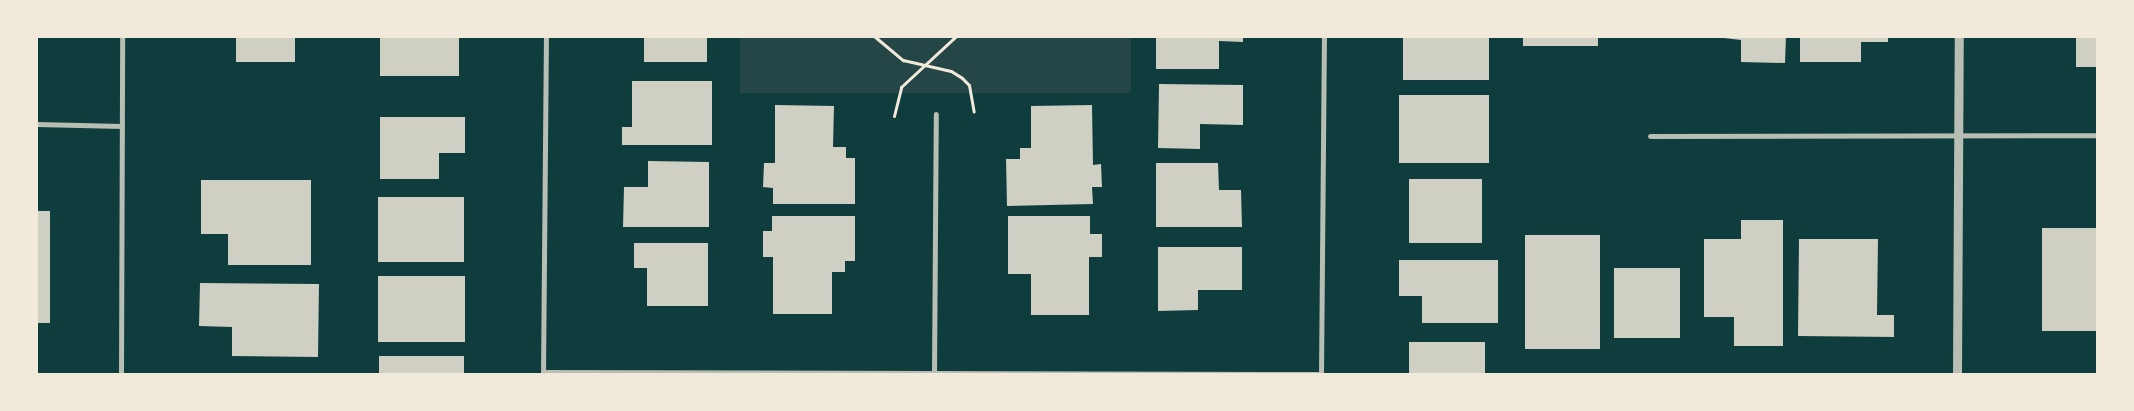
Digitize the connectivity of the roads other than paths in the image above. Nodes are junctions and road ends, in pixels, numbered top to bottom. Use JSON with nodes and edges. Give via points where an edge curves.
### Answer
{"nodes":[{"id":1,"x":122,"y":36,"type":"edge"},
{"id":2,"x":546,"y":36,"type":"edge"},
{"id":3,"x":1324,"y":36,"type":"edge"},
{"id":4,"x":1960,"y":36,"type":"edge"},
{"id":5,"x":936,"y":114,"type":"dead end"},
{"id":6,"x":36,"y":124,"type":"edge"},
{"id":7,"x":122,"y":126,"type":"junction"},
{"id":8,"x":2098,"y":135,"type":"edge"},
{"id":9,"x":1650,"y":136,"type":"dead end"},
{"id":10,"x":1960,"y":136,"type":"junction"},
{"id":11,"x":543,"y":374,"type":"edge"},
{"id":12,"x":934,"y":374,"type":"edge"},
{"id":13,"x":1321,"y":374,"type":"edge"},
{"id":14,"x":121,"y":375,"type":"edge"},
{"id":15,"x":1957,"y":375,"type":"edge"}],
"edges":[{"from":1,"to":7,"type":"street"},
{"from":2,"to":11,"type":"street"},
{"from":3,"to":13,"type":"street"},
{"from":4,"to":10,"type":"street"},
{"from":5,"to":12,"type":"street"},
{"from":6,"to":7,"type":"street"},
{"from":7,"to":14,"type":"street"},
{"from":8,"to":10,"type":"street"},
{"from":9,"to":10,"type":"street"},
{"from":10,"to":15,"type":"street"},
{"from":11,"to":12,"type":"street"},
{"from":12,"to":13,"type":"street"}]}
